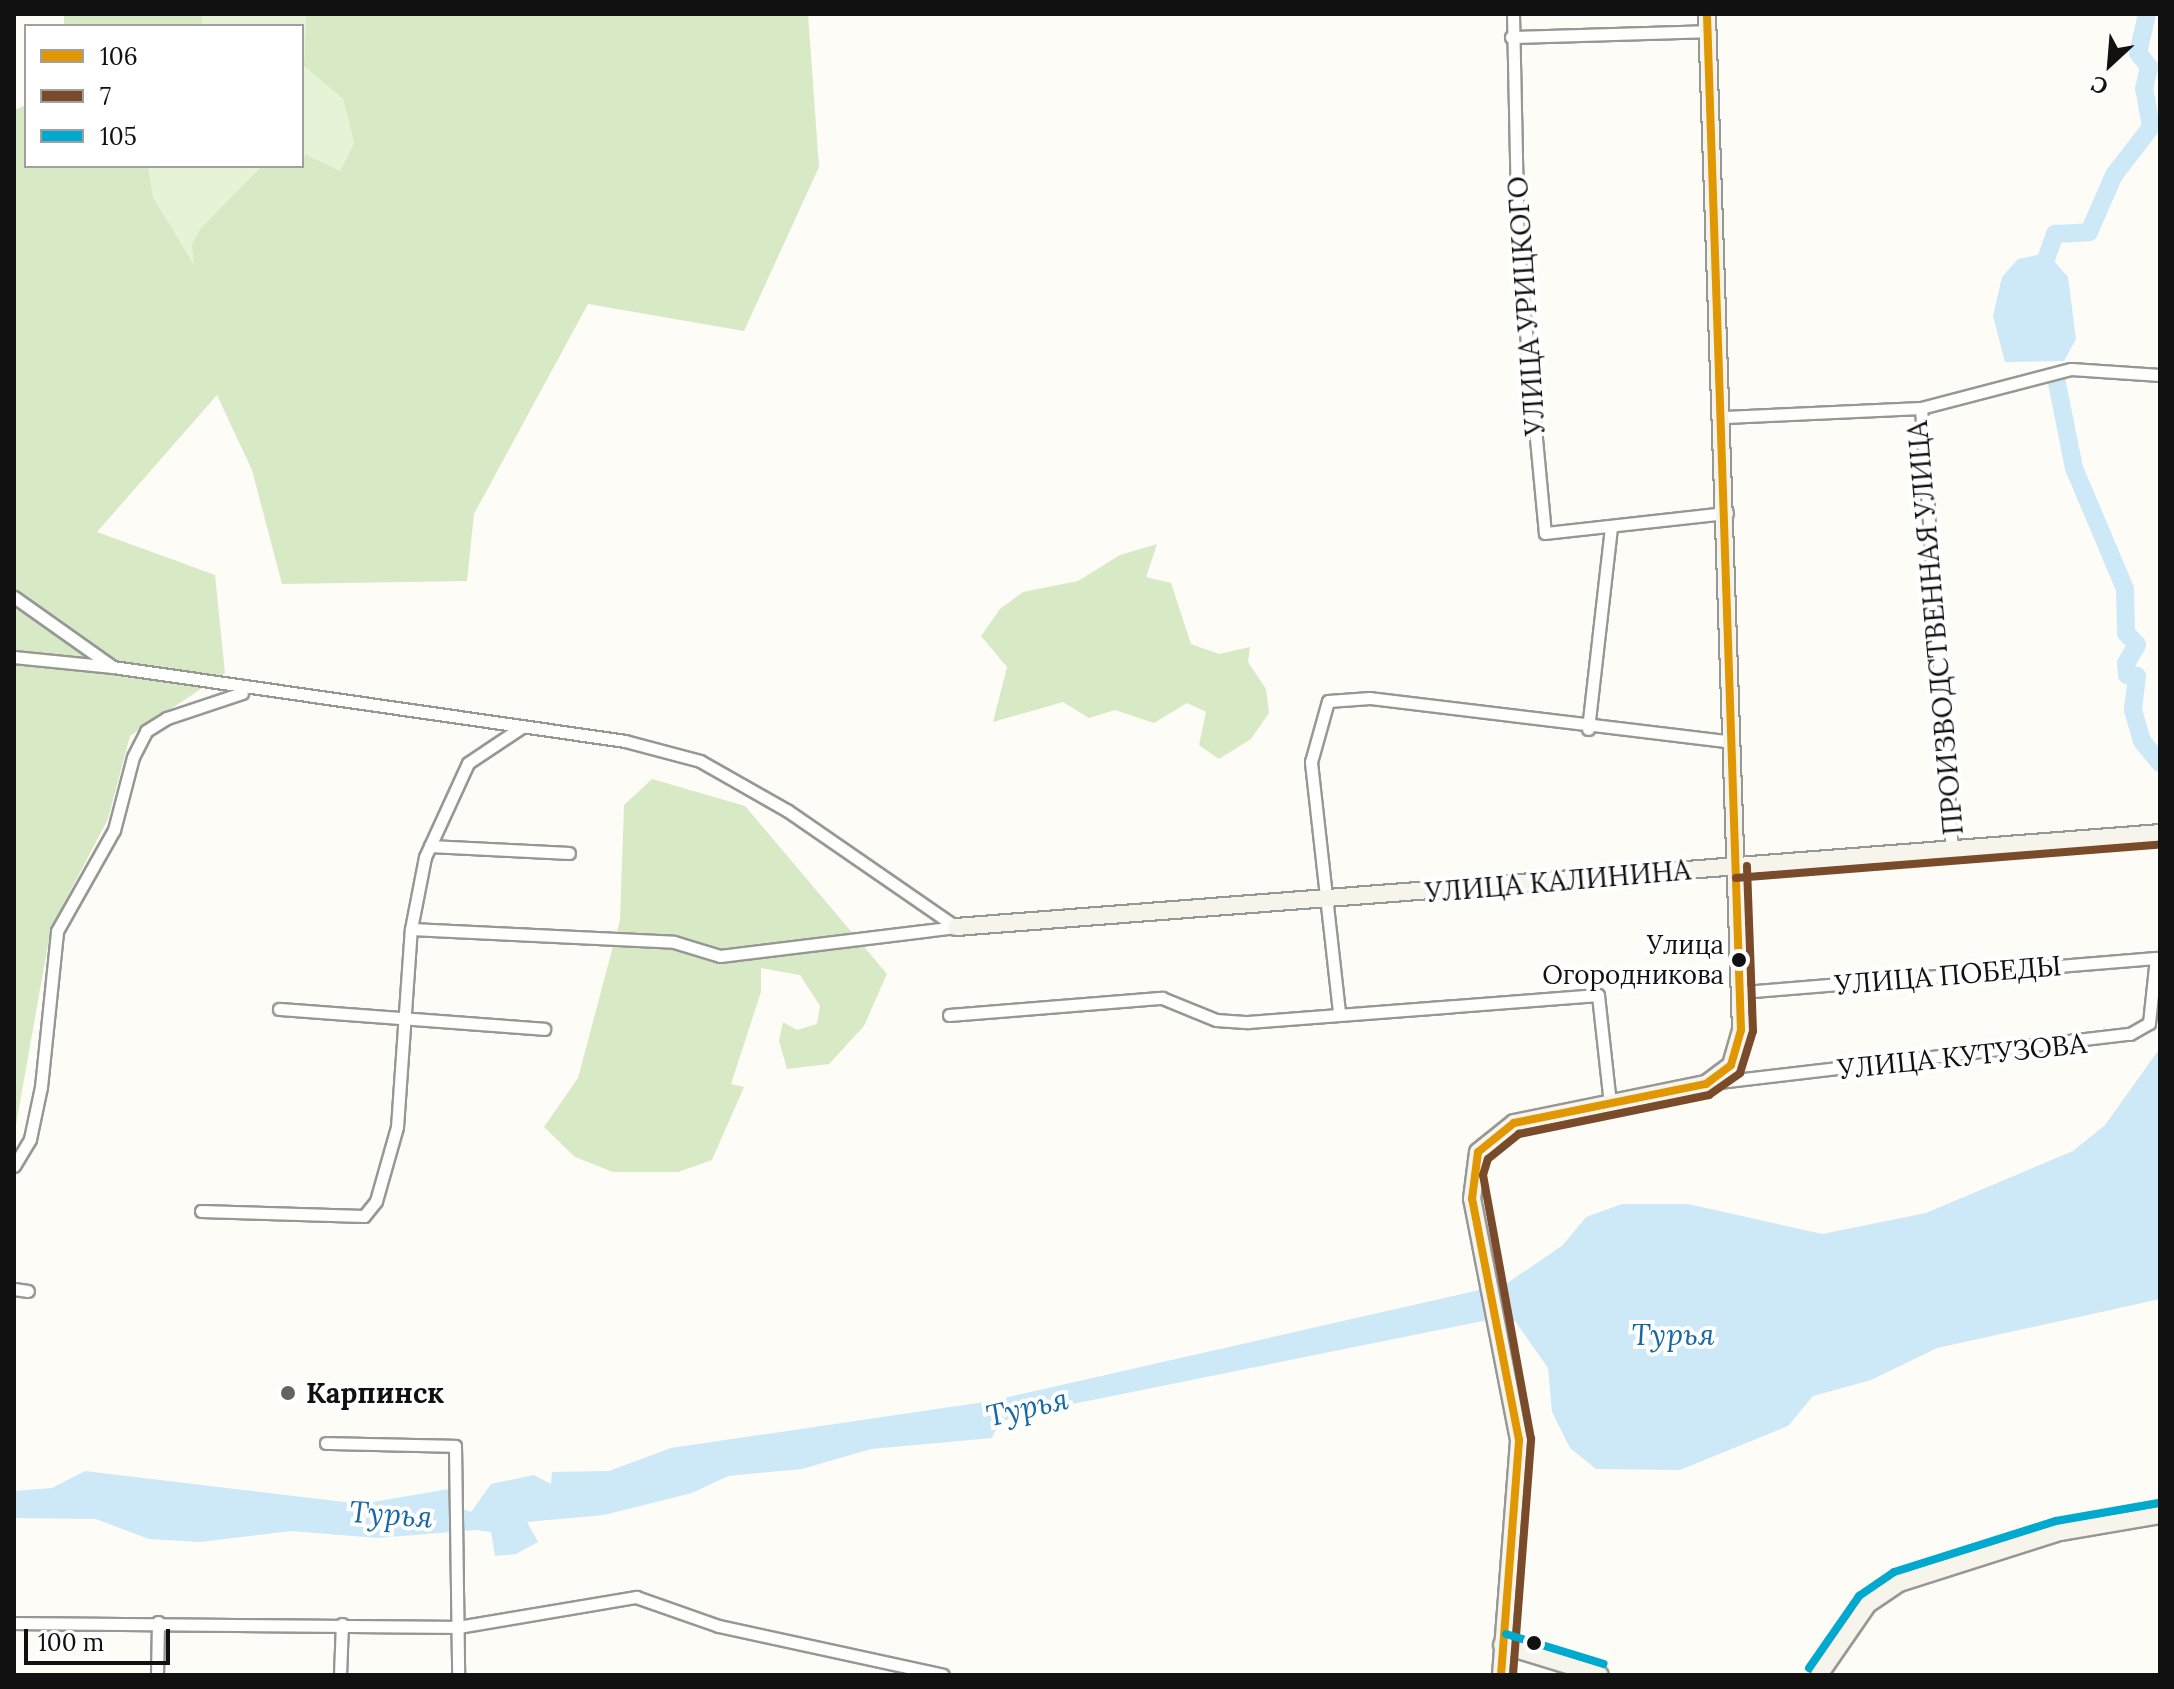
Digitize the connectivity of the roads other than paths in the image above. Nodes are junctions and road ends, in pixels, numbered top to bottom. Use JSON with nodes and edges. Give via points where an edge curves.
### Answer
{"nodes":[{"id":1,"x":1513,"y":14,"type":"edge"},
{"id":2,"x":1707,"y":23,"type":"edge"},
{"id":3,"x":1511,"y":37,"type":"junction"},
{"id":4,"x":2160,"y":375,"type":"edge"},
{"id":5,"x":1921,"y":408,"type":"junction"},
{"id":6,"x":1725,"y":417,"type":"junction"},
{"id":7,"x":1727,"y":513,"type":"junction"},
{"id":8,"x":1611,"y":527,"type":"junction"},
{"id":9,"x":14,"y":597,"type":"edge"},
{"id":10,"x":14,"y":657,"type":"edge"},
{"id":11,"x":113,"y":667,"type":"junction"},
{"id":12,"x":245,"y":691,"type":"junction"},
{"id":13,"x":523,"y":727,"type":"junction"},
{"id":14,"x":1588,"y":729,"type":"junction"},
{"id":15,"x":1732,"y":742,"type":"junction"},
{"id":16,"x":2156,"y":831,"type":"edge"},
{"id":17,"x":430,"y":846,"type":"junction"},
{"id":18,"x":1952,"y":848,"type":"junction"},
{"id":19,"x":569,"y":853,"type":"dead end"},
{"id":20,"x":1735,"y":866,"type":"junction"},
{"id":21,"x":1330,"y":900,"type":"junction"},
{"id":22,"x":956,"y":927,"type":"junction"},
{"id":23,"x":411,"y":929,"type":"junction"},
{"id":24,"x":2156,"y":958,"type":"joint"},
{"id":25,"x":1740,"y":992,"type":"junction"},
{"id":26,"x":279,"y":1009,"type":"dead end"},
{"id":27,"x":1339,"y":1012,"type":"junction"},
{"id":28,"x":949,"y":1015,"type":"dead end"},
{"id":29,"x":404,"y":1019,"type":"junction"},
{"id":30,"x":544,"y":1029,"type":"dead end"},
{"id":31,"x":1706,"y":1084,"type":"junction"},
{"id":32,"x":1610,"y":1103,"type":"junction"},
{"id":33,"x":14,"y":1166,"type":"edge"},
{"id":34,"x":201,"y":1211,"type":"dead end"},
{"id":35,"x":14,"y":1289,"type":"edge"},
{"id":36,"x":28,"y":1291,"type":"dead end"},
{"id":37,"x":326,"y":1443,"type":"dead end"},
{"id":38,"x":2160,"y":1515,"type":"edge"},
{"id":39,"x":158,"y":1622,"type":"junction"},
{"id":40,"x":14,"y":1623,"type":"edge"},
{"id":41,"x":342,"y":1624,"type":"junction"},
{"id":42,"x":458,"y":1627,"type":"junction"},
{"id":43,"x":1502,"y":1645,"type":"junction"},
{"id":44,"x":157,"y":1675,"type":"edge"},
{"id":45,"x":340,"y":1675,"type":"edge"},
{"id":46,"x":458,"y":1675,"type":"edge"},
{"id":47,"x":943,"y":1675,"type":"edge"},
{"id":48,"x":1501,"y":1675,"type":"edge"},
{"id":49,"x":1600,"y":1675,"type":"edge"},
{"id":50,"x":1819,"y":1675,"type":"edge"}],
"edges":[{"from":1,"to":3,"type":"street","name":"УЛИЦА УРИЦКОГО"},
{"from":2,"to":3,"type":"street"},
{"from":2,"to":6,"type":"street"},
{"from":3,"to":8,"type":"street","name":"УЛИЦА УРИЦКОГО","via":[[1518,248],[1545,533]]},
{"from":4,"to":5,"type":"street","via":[[2071,369]]},
{"from":5,"to":6,"type":"street","name":"ПРОИЗВОДСТВЕННАЯ УЛИЦА"},
{"from":5,"to":18,"type":"street","name":"ПРОИЗВОДСТВЕННАЯ УЛИЦА"},
{"from":6,"to":7,"type":"street"},
{"from":7,"to":8,"type":"street","name":"УЛИЦА УРИЦКОГО"},
{"from":7,"to":15,"type":"street"},
{"from":8,"to":14,"type":"street"},
{"from":9,"to":11,"type":"street"},
{"from":10,"to":11,"type":"street"},
{"from":11,"to":12,"type":"street"},
{"from":12,"to":13,"type":"street"},
{"from":12,"to":33,"type":"street","via":[[167,718],[146,731],[133,757],[114,830],[57,931],[41,1087],[30,1139]]},
{"from":13,"to":17,"type":"street","via":[[468,763]]},
{"from":13,"to":22,"type":"street","via":[[663,748],[700,761],[788,811]]},
{"from":14,"to":15,"type":"street"},
{"from":14,"to":21,"type":"street","via":[[1370,698],[1328,701],[1311,762]]},
{"from":15,"to":20,"type":"street"},
{"from":16,"to":18,"type":"street","name":"УЛИЦА КАЛИНИНА"},
{"from":17,"to":19,"type":"street"},
{"from":17,"to":23,"type":"street"},
{"from":18,"to":20,"type":"street","name":"УЛИЦА КАЛИНИНА"},
{"from":20,"to":21,"type":"street","name":"УЛИЦА КАЛИНИНА"},
{"from":20,"to":25,"type":"street"},
{"from":21,"to":22,"type":"street","name":"УЛИЦА КАЛИНИНА"},
{"from":21,"to":27,"type":"street"},
{"from":22,"to":23,"type":"street","via":[[720,956],[674,942]]},
{"from":23,"to":29,"type":"street"},
{"from":24,"to":25,"type":"street","name":"УЛИЦА ПОБЕДЫ"},
{"from":24,"to":31,"type":"street","name":"УЛИЦА КУТУЗОВА","via":[[2149,1023],[2130,1034]]},
{"from":25,"to":31,"type":"street","via":[[1739,1049]]},
{"from":26,"to":29,"type":"street"},
{"from":27,"to":28,"type":"street","via":[[1216,1020],[1162,998]]},
{"from":27,"to":32,"type":"street","via":[[1598,995]]},
{"from":29,"to":30,"type":"street"},
{"from":29,"to":34,"type":"street","via":[[397,1127],[376,1201],[364,1216]]},
{"from":31,"to":32,"type":"street"},
{"from":32,"to":43,"type":"street","via":[[1514,1123],[1478,1152],[1472,1199],[1519,1440]]},
{"from":35,"to":36,"type":"street"},
{"from":37,"to":42,"type":"street","via":[[455,1446]]},
{"from":38,"to":50,"type":"street","via":[[2060,1532],[1899,1583],[1868,1604]]},
{"from":39,"to":40,"type":"street"},
{"from":39,"to":41,"type":"street"},
{"from":39,"to":44,"type":"street"},
{"from":41,"to":42,"type":"street"},
{"from":41,"to":45,"type":"street"},
{"from":42,"to":46,"type":"street"},
{"from":42,"to":47,"type":"street","via":[[636,1597],[719,1626]]},
{"from":43,"to":48,"type":"street"},
{"from":43,"to":49,"type":"street"}]}
